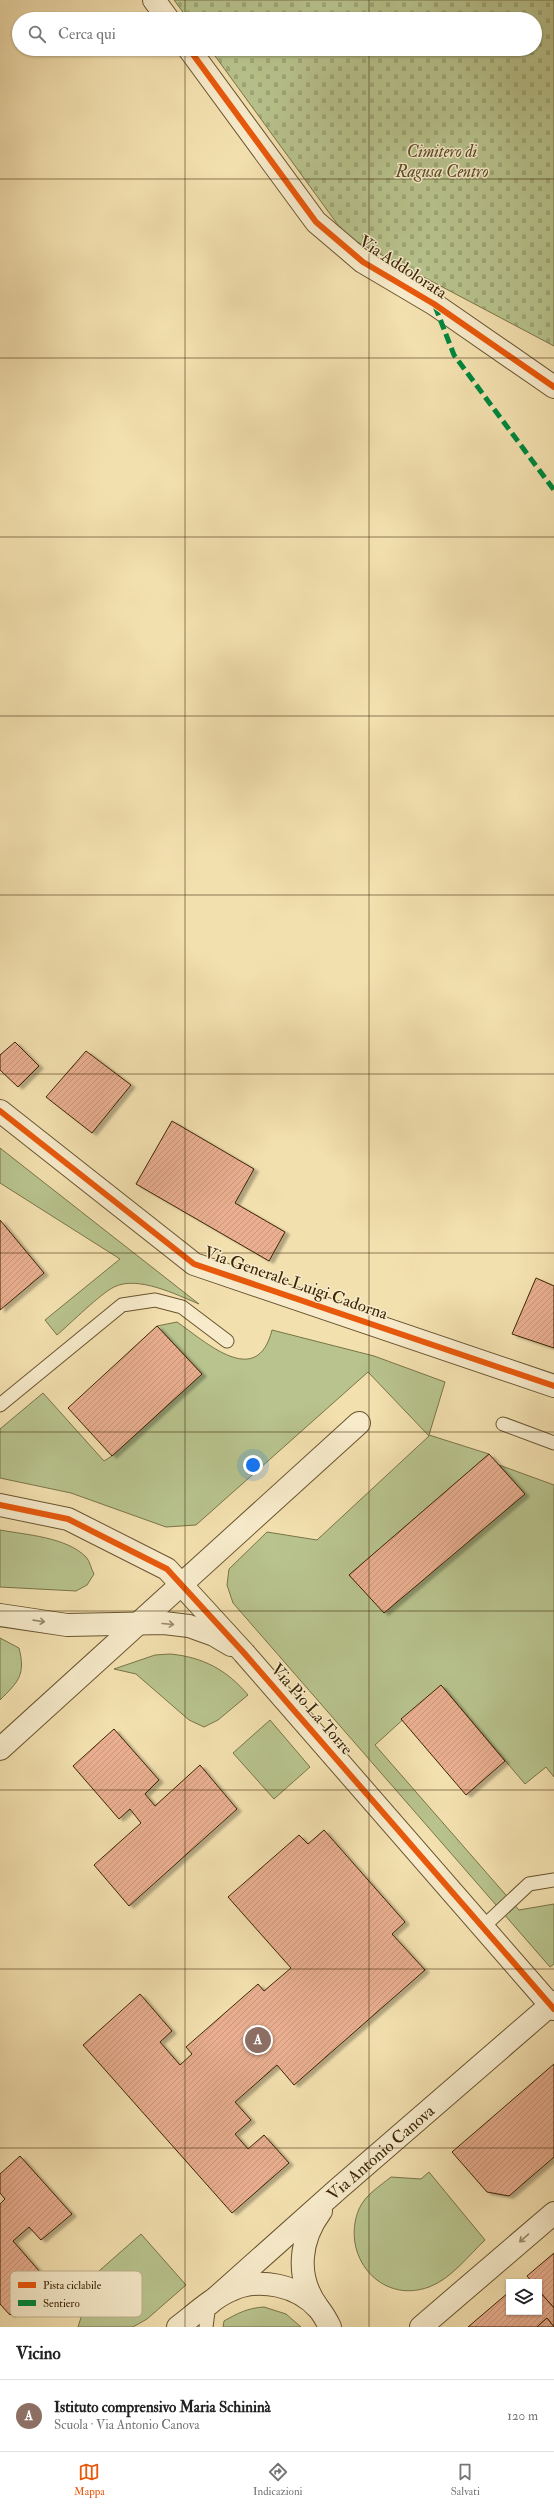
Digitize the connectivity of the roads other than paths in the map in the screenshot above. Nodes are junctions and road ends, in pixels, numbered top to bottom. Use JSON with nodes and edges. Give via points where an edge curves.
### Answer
{"nodes":[{"id":1,"x":154,"y":0,"type":"edge"},
{"id":2,"x":163,"y":12,"type":"edge"},
{"id":3,"x":194,"y":56,"type":"edge"},
{"id":4,"x":554,"y":387,"type":"edge"},
{"id":5,"x":0,"y":1111,"type":"edge"},
{"id":6,"x":227,"y":1341,"type":"dead end"},
{"id":7,"x":554,"y":1386,"type":"edge"},
{"id":8,"x":0,"y":1405,"type":"edge"},
{"id":9,"x":359,"y":1423,"type":"dead end"},
{"id":10,"x":503,"y":1424,"type":"dead end"},
{"id":11,"x":554,"y":1443,"type":"edge"},
{"id":12,"x":0,"y":1505,"type":"edge"},
{"id":13,"x":181,"y":1582,"type":"junction"},
{"id":14,"x":0,"y":1615,"type":"edge"},
{"id":15,"x":134,"y":1625,"type":"junction"},
{"id":16,"x":244,"y":1653,"type":"junction"},
{"id":17,"x":0,"y":1749,"type":"edge"},
{"id":18,"x":554,"y":1880,"type":"edge"},
{"id":19,"x":483,"y":1927,"type":"junction"},
{"id":20,"x":553,"y":2006,"type":"edge"},
{"id":21,"x":338,"y":2189,"type":"junction"},
{"id":22,"x":554,"y":2213,"type":"edge"},
{"id":23,"x":209,"y":2304,"type":"junction"},
{"id":24,"x":318,"y":2308,"type":"junction"},
{"id":25,"x":421,"y":2326,"type":"edge"},
{"id":26,"x":178,"y":2327,"type":"edge"},
{"id":27,"x":206,"y":2327,"type":"edge"},
{"id":28,"x":330,"y":2327,"type":"edge"},
{"id":29,"x":343,"y":2327,"type":"edge"}],
"edges":[{"from":1,"to":2,"type":"street"},
{"from":3,"to":4,"type":"street","name":"Via Addolorata","via":[[316,222],[364,262],[434,304]]},
{"from":5,"to":7,"type":"street","name":"Via Generale Luigi Cadorna","via":[[194,1264]]},
{"from":6,"to":8,"type":"lane","via":[[182,1307],[155,1300],[122,1305]]},
{"from":9,"to":13,"type":"street"},
{"from":10,"to":11,"type":"lane"},
{"from":12,"to":13,"type":"street","name":"Via Pio La Torre","via":[[68,1519],[167,1569]]},
{"from":13,"to":15,"type":"street"},
{"from":13,"to":16,"type":"street","name":"Via Pio La Torre"},
{"from":14,"to":15,"type":"street","name":"Via Pio La Torre","one_way":true,"via":[[68,1625]]},
{"from":15,"to":16,"type":"street","name":"Via Pio La Torre","one_way":true,"via":[[164,1623],[189,1626],[214,1635]]},
{"from":15,"to":17,"type":"street"},
{"from":16,"to":19,"type":"street","name":"Via Pio La Torre"},
{"from":18,"to":19,"type":"lane","via":[[529,1884]]},
{"from":19,"to":20,"type":"street","name":"Via Pio La Torre"},
{"from":20,"to":21,"type":"street","name":"Via Antonio Canova"},
{"from":21,"to":23,"type":"street","name":"Via Antonio Canova"},
{"from":21,"to":24,"type":"street","via":[[311,2225],[302,2250],[303,2277]]},
{"from":22,"to":25,"type":"street","one_way":true},
{"from":23,"to":24,"type":"street","via":[[231,2290],[254,2284],[283,2287],[300,2294]]},
{"from":23,"to":26,"type":"street"},
{"from":23,"to":27,"type":"lane"},
{"from":24,"to":28,"type":"street"},
{"from":24,"to":29,"type":"street","via":[[331,2321]]}]}
